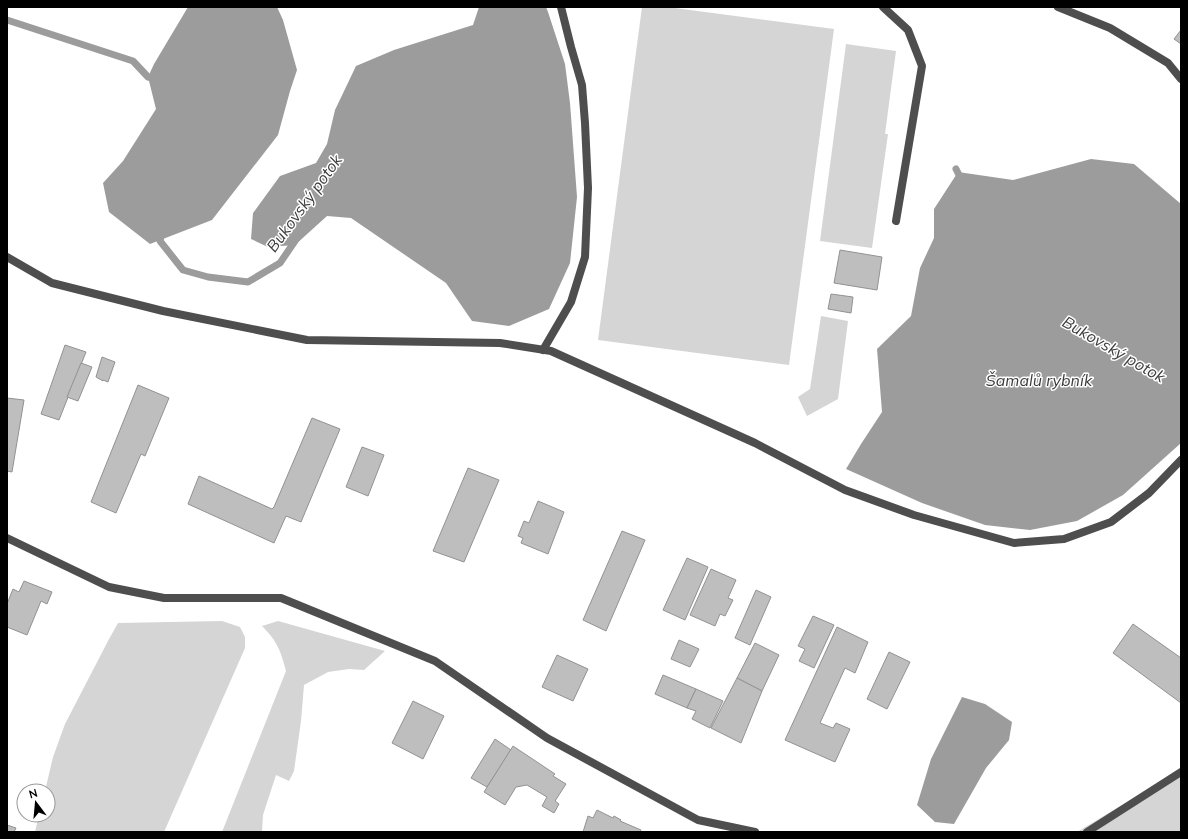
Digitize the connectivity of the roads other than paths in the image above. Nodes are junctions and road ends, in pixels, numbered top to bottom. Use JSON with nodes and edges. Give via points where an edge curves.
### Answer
{"nodes":[{"id":1,"x":561,"y":7,"type":"edge"},
{"id":2,"x":883,"y":7,"type":"edge"},
{"id":3,"x":1058,"y":7,"type":"edge"},
{"id":4,"x":1181,"y":79,"type":"edge"},
{"id":5,"x":896,"y":221,"type":"dead end"},
{"id":6,"x":7,"y":257,"type":"edge"},
{"id":7,"x":543,"y":350,"type":"junction"},
{"id":8,"x":1181,"y":460,"type":"edge"},
{"id":9,"x":7,"y":538,"type":"edge"},
{"id":10,"x":1181,"y":772,"type":"edge"},
{"id":11,"x":755,"y":832,"type":"edge"},
{"id":12,"x":1087,"y":832,"type":"edge"}],
"edges":[{"from":1,"to":7,"type":"street","via":[[582,85],[588,188],[585,257],[571,302]]},
{"from":2,"to":5,"type":"street","via":[[908,30],[922,66]]},
{"from":3,"to":4,"type":"street","via":[[1110,28],[1168,63]]},
{"from":6,"to":7,"type":"street","via":[[52,283],[163,311],[306,340],[500,343]]},
{"from":7,"to":8,"type":"street","via":[[551,351],[755,443],[845,490],[914,515],[1014,544],[1064,539],[1111,522],[1149,493]]},
{"from":9,"to":11,"type":"street","via":[[109,587],[164,598],[281,598],[435,661],[547,738],[698,820]]},
{"from":10,"to":12,"type":"street"}]}
